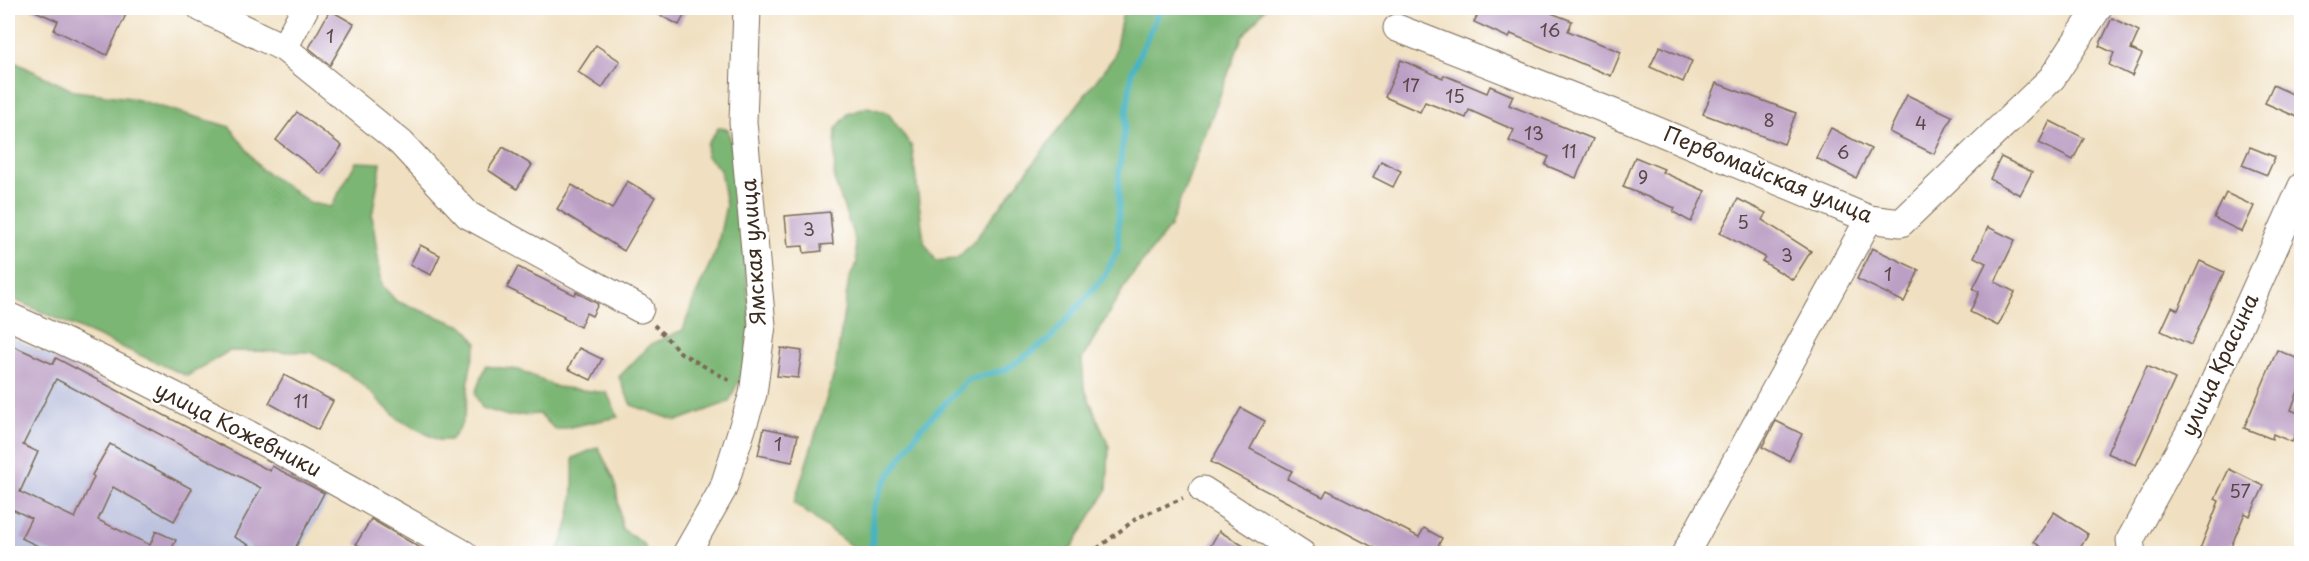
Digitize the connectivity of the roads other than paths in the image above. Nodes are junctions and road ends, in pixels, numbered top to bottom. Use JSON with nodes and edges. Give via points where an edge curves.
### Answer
{"nodes":[{"id":1,"x":201,"y":8,"type":"edge"},
{"id":2,"x":305,"y":8,"type":"edge"},
{"id":3,"x":747,"y":8,"type":"edge"},
{"id":4,"x":2098,"y":8,"type":"edge"},
{"id":5,"x":1397,"y":28,"type":"dead end"},
{"id":6,"x":284,"y":48,"type":"junction"},
{"id":7,"x":2301,"y":186,"type":"edge"},
{"id":8,"x":1869,"y":219,"type":"junction"},
{"id":9,"x":639,"y":309,"type":"road end"},
{"id":10,"x":8,"y":316,"type":"edge"},
{"id":11,"x":1203,"y":490,"type":"road end"},
{"id":12,"x":2127,"y":549,"type":"edge"},
{"id":13,"x":464,"y":554,"type":"edge"},
{"id":14,"x":686,"y":554,"type":"edge"},
{"id":15,"x":1302,"y":554,"type":"edge"},
{"id":16,"x":1685,"y":554,"type":"edge"}],
"edges":[{"from":1,"to":6,"type":"street"},
{"from":2,"to":6,"type":"street"},
{"from":3,"to":14,"type":"street","name":"Ямская улица","via":[[743,122],[762,325],[753,394],[723,489]]},
{"from":4,"to":8,"type":"street","name":"Первомайская улица","via":[[2052,78],[1901,223]]},
{"from":5,"to":8,"type":"street","name":"Первомайская улица"},
{"from":6,"to":9,"type":"street","via":[[401,143],[468,214]]},
{"from":7,"to":12,"type":"street","name":"улица Красина","via":[[2200,413]]},
{"from":8,"to":16,"type":"street"},
{"from":10,"to":13,"type":"street","name":"улица Кожевники","via":[[99,357],[319,472]]},
{"from":11,"to":15,"type":"street"}]}
